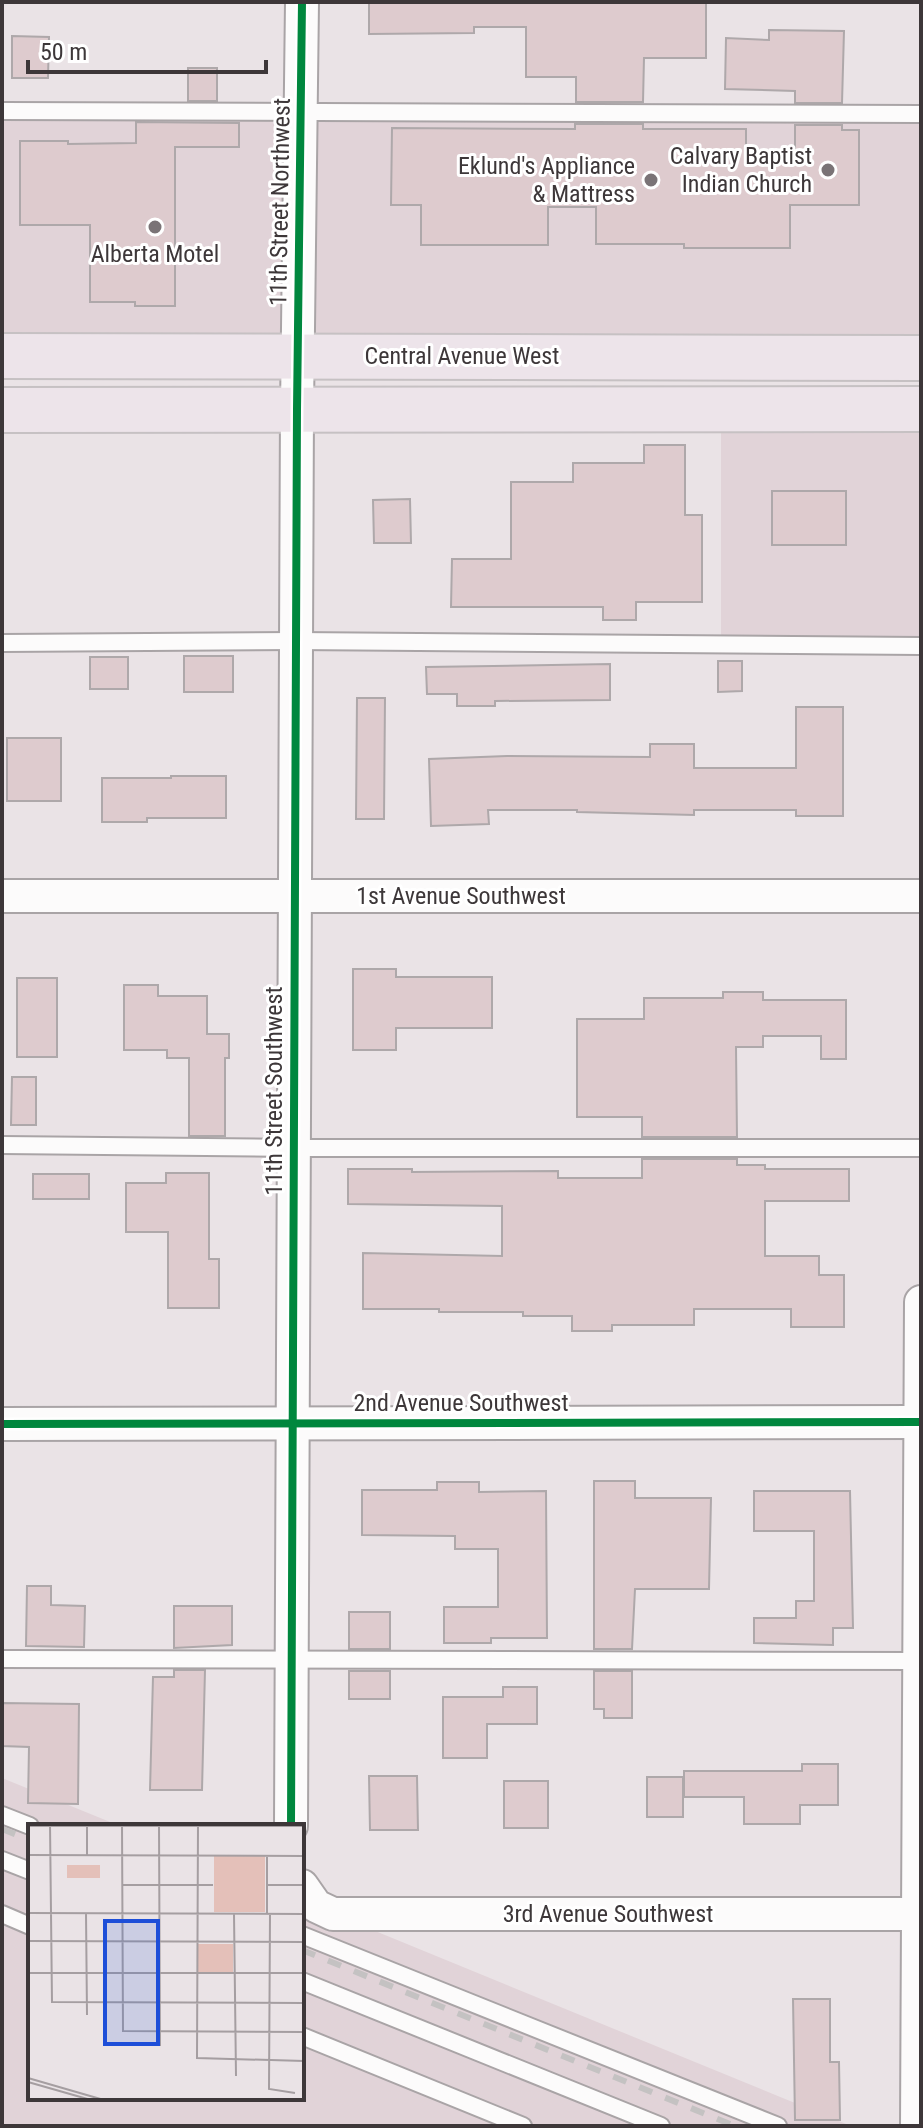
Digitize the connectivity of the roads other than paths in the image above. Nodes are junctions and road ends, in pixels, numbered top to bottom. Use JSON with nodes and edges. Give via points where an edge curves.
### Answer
{"nodes":[{"id":1,"x":302,"y":2,"type":"edge"},
{"id":2,"x":2,"y":111,"type":"edge"},
{"id":3,"x":302,"y":112,"type":"junction"},
{"id":4,"x":921,"y":114,"type":"edge"},
{"id":5,"x":298,"y":355,"type":"junction"},
{"id":6,"x":2,"y":356,"type":"edge"},
{"id":7,"x":921,"y":358,"type":"edge"},
{"id":8,"x":297,"y":409,"type":"junction"},
{"id":9,"x":921,"y":409,"type":"edge"},
{"id":10,"x":2,"y":410,"type":"edge"},
{"id":11,"x":296,"y":641,"type":"junction"},
{"id":12,"x":2,"y":643,"type":"edge"},
{"id":13,"x":921,"y":646,"type":"edge"},
{"id":14,"x":2,"y":896,"type":"edge"},
{"id":15,"x":295,"y":896,"type":"junction"},
{"id":16,"x":921,"y":896,"type":"edge"},
{"id":17,"x":2,"y":1145,"type":"edge"},
{"id":18,"x":294,"y":1148,"type":"junction"},
{"id":19,"x":921,"y":1148,"type":"edge"},
{"id":20,"x":921,"y":1302,"type":"edge"},
{"id":21,"x":921,"y":1422,"type":"edge"},
{"id":22,"x":293,"y":1423,"type":"junction"},
{"id":23,"x":2,"y":1424,"type":"edge"},
{"id":24,"x":2,"y":1659,"type":"edge"},
{"id":25,"x":920,"y":1661,"type":"edge"},
{"id":26,"x":291,"y":1662,"type":"junction"},
{"id":27,"x":2,"y":1815,"type":"edge"},
{"id":28,"x":291,"y":1824,"type":"edge"},
{"id":29,"x":28,"y":1825,"type":"edge"},
{"id":30,"x":2,"y":1860,"type":"edge"},
{"id":31,"x":28,"y":1870,"type":"edge"},
{"id":32,"x":304,"y":1889,"type":"edge"},
{"id":33,"x":2,"y":1914,"type":"edge"},
{"id":34,"x":920,"y":1914,"type":"edge"},
{"id":35,"x":28,"y":1925,"type":"edge"},
{"id":36,"x":304,"y":1936,"type":"edge"},
{"id":37,"x":304,"y":1982,"type":"edge"},
{"id":38,"x":304,"y":2037,"type":"edge"},
{"id":39,"x":523,"y":2126,"type":"edge"},
{"id":40,"x":661,"y":2126,"type":"edge"},
{"id":41,"x":778,"y":2126,"type":"edge"},
{"id":42,"x":917,"y":2126,"type":"edge"}],
"edges":[{"from":1,"to":3,"type":"street","name":"11th Street Northwest"},
{"from":2,"to":3,"type":"lane"},
{"from":3,"to":4,"type":"lane"},
{"from":3,"to":5,"type":"street","name":"11th Street Northwest"},
{"from":5,"to":6,"type":"highway","name":"Central Avenue West"},
{"from":5,"to":7,"type":"highway","name":"Central Avenue West"},
{"from":5,"to":8,"type":"street","name":"11th Street Southwest"},
{"from":8,"to":9,"type":"highway"},
{"from":8,"to":10,"type":"highway"},
{"from":8,"to":11,"type":"street","name":"11th Street Southwest"},
{"from":11,"to":12,"type":"lane"},
{"from":11,"to":13,"type":"lane"},
{"from":11,"to":15,"type":"street","name":"11th Street Southwest"},
{"from":14,"to":15,"type":"street","name":"1st Avenue Southwest"},
{"from":15,"to":16,"type":"street","name":"1st Avenue Southwest"},
{"from":15,"to":18,"type":"street","name":"11th Street Southwest"},
{"from":17,"to":18,"type":"lane"},
{"from":18,"to":19,"type":"lane"},
{"from":18,"to":22,"type":"street","name":"11th Street Southwest"},
{"from":20,"to":21,"type":"street"},
{"from":21,"to":22,"type":"street","name":"2nd Avenue Southwest"},
{"from":21,"to":25,"type":"street"},
{"from":22,"to":23,"type":"street","name":"2nd Avenue Southwest"},
{"from":22,"to":26,"type":"street","name":"11th Street Southwest"},
{"from":24,"to":26,"type":"lane"},
{"from":25,"to":26,"type":"lane"},
{"from":25,"to":34,"type":"street"},
{"from":26,"to":28,"type":"street","name":"11th Street Southwest"},
{"from":27,"to":29,"type":"lane"},
{"from":30,"to":31,"type":"lane"},
{"from":32,"to":34,"type":"street","name":"3rd Avenue Southwest","via":[[316,1906],[333,1914]]},
{"from":33,"to":35,"type":"lane"},
{"from":34,"to":42,"type":"street"},
{"from":36,"to":41,"type":"lane"},
{"from":37,"to":40,"type":"lane"},
{"from":38,"to":39,"type":"lane"}]}
